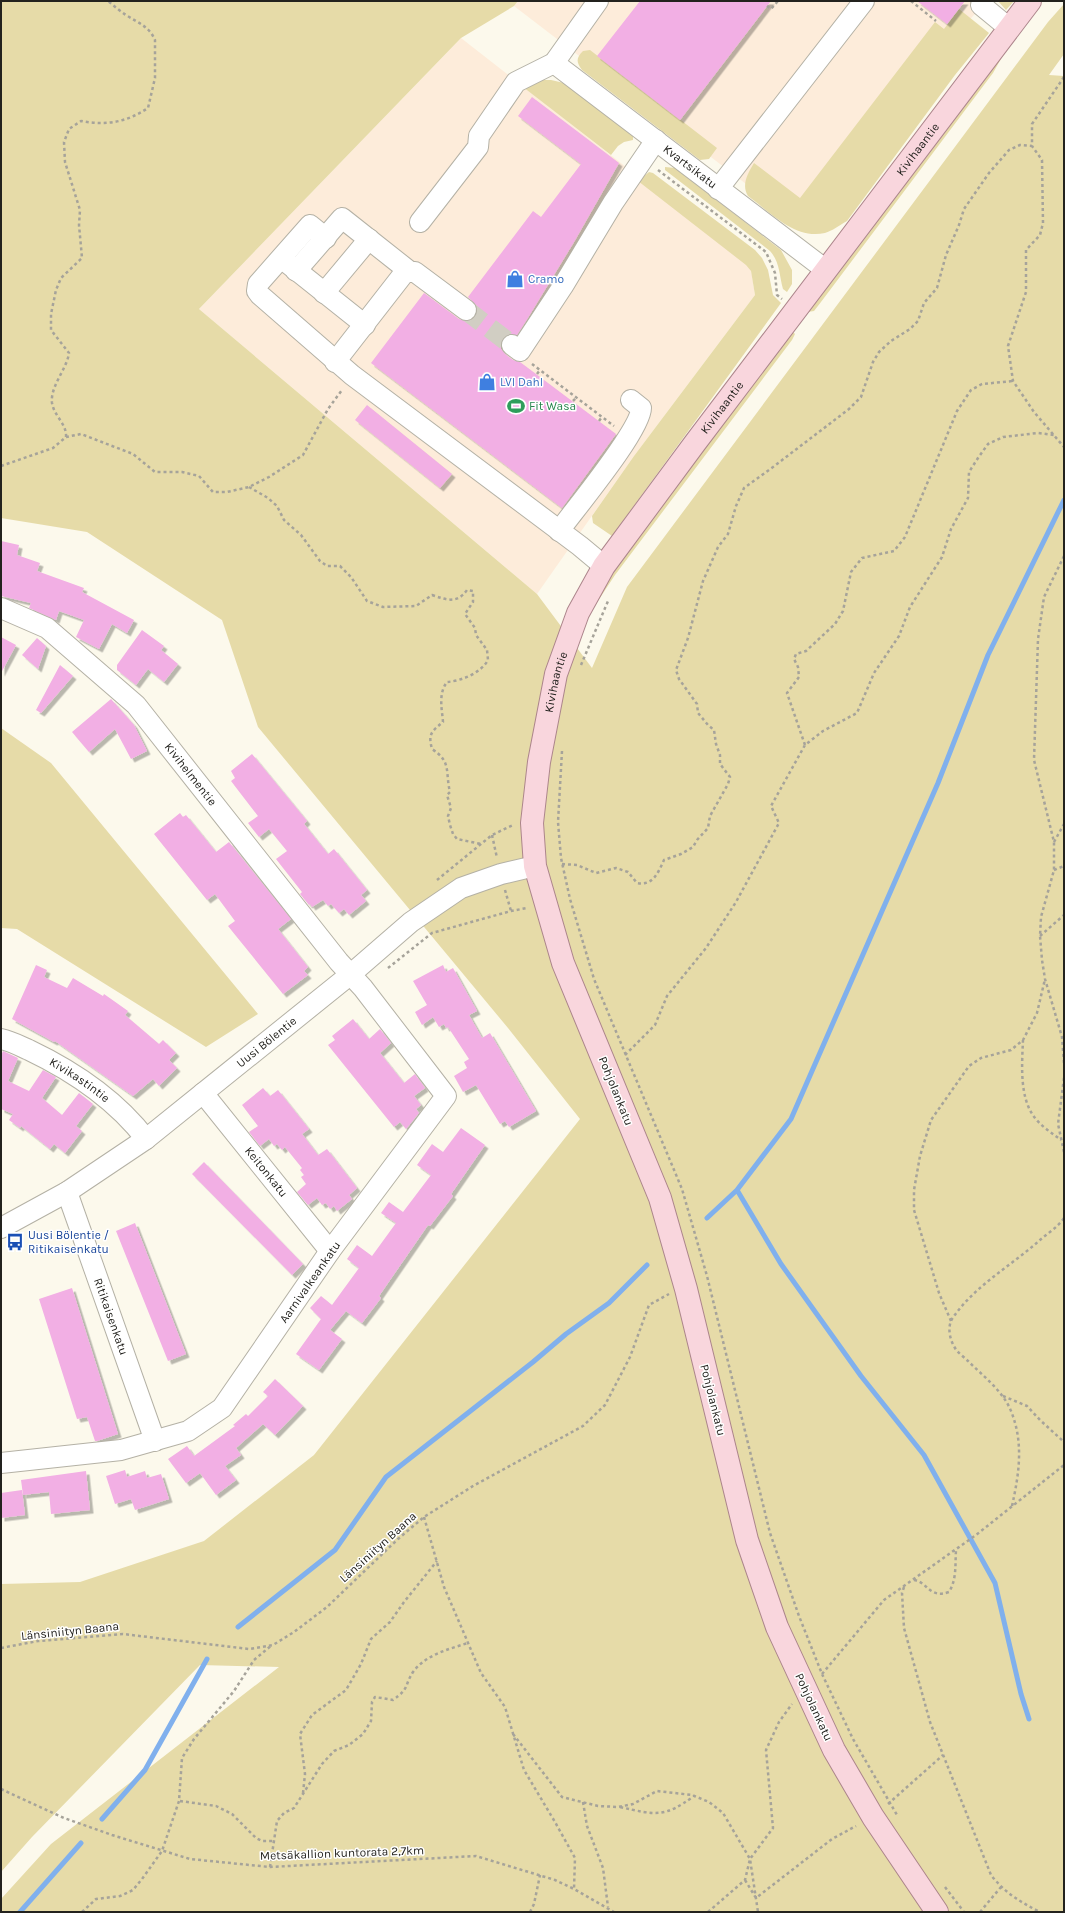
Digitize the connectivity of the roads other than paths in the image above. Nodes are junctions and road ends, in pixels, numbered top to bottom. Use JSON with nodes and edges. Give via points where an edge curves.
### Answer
{"nodes":[{"id":1,"x":598,"y":1,"type":"edge"},
{"id":2,"x":864,"y":1,"type":"edge"},
{"id":3,"x":984,"y":1,"type":"edge"},
{"id":4,"x":1030,"y":1,"type":"edge"},
{"id":5,"x":1009,"y":28,"type":"junction"},
{"id":6,"x":554,"y":63,"type":"junction"},
{"id":7,"x":656,"y":140,"type":"junction"},
{"id":8,"x":718,"y":189,"type":"junction"},
{"id":9,"x":420,"y":222,"type":"dead end"},
{"id":10,"x":326,"y":238,"type":"junction"},
{"id":11,"x":369,"y":240,"type":"junction"},
{"id":12,"x":282,"y":258,"type":"junction"},
{"id":13,"x":826,"y":270,"type":"junction"},
{"id":14,"x":296,"y":271,"type":"junction"},
{"id":15,"x":409,"y":271,"type":"junction"},
{"id":16,"x":324,"y":293,"type":"junction"},
{"id":17,"x":466,"y":310,"type":"tunnel mouth"},
{"id":18,"x":365,"y":325,"type":"junction"},
{"id":19,"x":512,"y":345,"type":"dead end"},
{"id":20,"x":335,"y":362,"type":"junction"},
{"id":21,"x":631,"y":400,"type":"dead end"},
{"id":22,"x":559,"y":531,"type":"junction"},
{"id":23,"x":604,"y":566,"type":"junction"},
{"id":24,"x":1,"y":608,"type":"edge"},
{"id":25,"x":535,"y":866,"type":"junction"},
{"id":26,"x":351,"y":974,"type":"junction"},
{"id":27,"x":1,"y":1039,"type":"edge"},
{"id":28,"x":203,"y":1093,"type":"junction"},
{"id":29,"x":146,"y":1139,"type":"junction"},
{"id":30,"x":67,"y":1192,"type":"junction"},
{"id":31,"x":1,"y":1228,"type":"edge"},
{"id":32,"x":330,"y":1251,"type":"junction"},
{"id":33,"x":154,"y":1441,"type":"junction"},
{"id":34,"x":1,"y":1463,"type":"edge"},
{"id":35,"x":937,"y":1912,"type":"edge"}],
"edges":[{"from":1,"to":6,"type":"street"},
{"from":2,"to":8,"type":"street"},
{"from":3,"to":5,"type":"street","via":[[981,5]]},
{"from":4,"to":5,"type":"main road","name":"Kivihaantie"},
{"from":5,"to":13,"type":"main road","name":"Kivihaantie"},
{"from":6,"to":7,"type":"street","name":"Kvartsikatu"},
{"from":6,"to":9,"type":"street","via":[[516,82],[479,136],[478,147]]},
{"from":7,"to":8,"type":"street","name":"Kvartsikatu"},
{"from":7,"to":19,"type":"street","via":[[642,158],[520,351]]},
{"from":8,"to":13,"type":"street","name":"Kvartsikatu"},
{"from":10,"to":11,"type":"street","via":[[342,218]]},
{"from":10,"to":12,"type":"street","via":[[310,225]]},
{"from":10,"to":14,"type":"street"},
{"from":11,"to":15,"type":"street"},
{"from":11,"to":16,"type":"street"},
{"from":12,"to":14,"type":"street"},
{"from":12,"to":20,"type":"street","via":[[258,284],[257,291],[268,304]]},
{"from":13,"to":23,"type":"main road","name":"Kivihaantie"},
{"from":14,"to":16,"type":"street"},
{"from":15,"to":17,"type":"street","via":[[415,272]]},
{"from":15,"to":18,"type":"street","via":[[405,272]]},
{"from":16,"to":18,"type":"street"},
{"from":18,"to":20,"type":"street"},
{"from":20,"to":22,"type":"street"},
{"from":21,"to":22,"type":"street","via":[[641,408],[641,414],[627,440]]},
{"from":22,"to":23,"type":"street"},
{"from":23,"to":25,"type":"main road","name":"Kivihaantie","via":[[578,613],[556,674],[539,762],[532,824]]},
{"from":24,"to":26,"type":"street","name":"Kivihelmentie","via":[[47,628],[136,705]]},
{"from":25,"to":26,"type":"street","name":"Uusi Bölentie","via":[[501,874],[461,888],[411,922]]},
{"from":25,"to":35,"type":"main road","name":"Pohjolankatu","via":[[563,963],[660,1198],[686,1289],[747,1540],[777,1627],[834,1750],[873,1818]]},
{"from":26,"to":28,"type":"street","name":"Uusi Bölentie"},
{"from":26,"to":32,"type":"street","name":"Aarnivalkeankatu","via":[[446,1096]]},
{"from":27,"to":29,"type":"street","name":"Kivikastintie","via":[[62,1067],[100,1093],[133,1122]]},
{"from":28,"to":29,"type":"street","name":"Uusi Bölentie"},
{"from":28,"to":32,"type":"street","name":"Keitonkatu"},
{"from":29,"to":30,"type":"street","name":"Uusi Bölentie"},
{"from":30,"to":31,"type":"street","name":"Uusi Bölentie"},
{"from":30,"to":33,"type":"street","name":"Ritikaisenkatu"},
{"from":32,"to":33,"type":"street","name":"Aarnivalkeankatu","via":[[222,1408],[188,1431]]},
{"from":33,"to":34,"type":"street","name":"Aarnivalkeankatu","via":[[121,1450]]}]}
